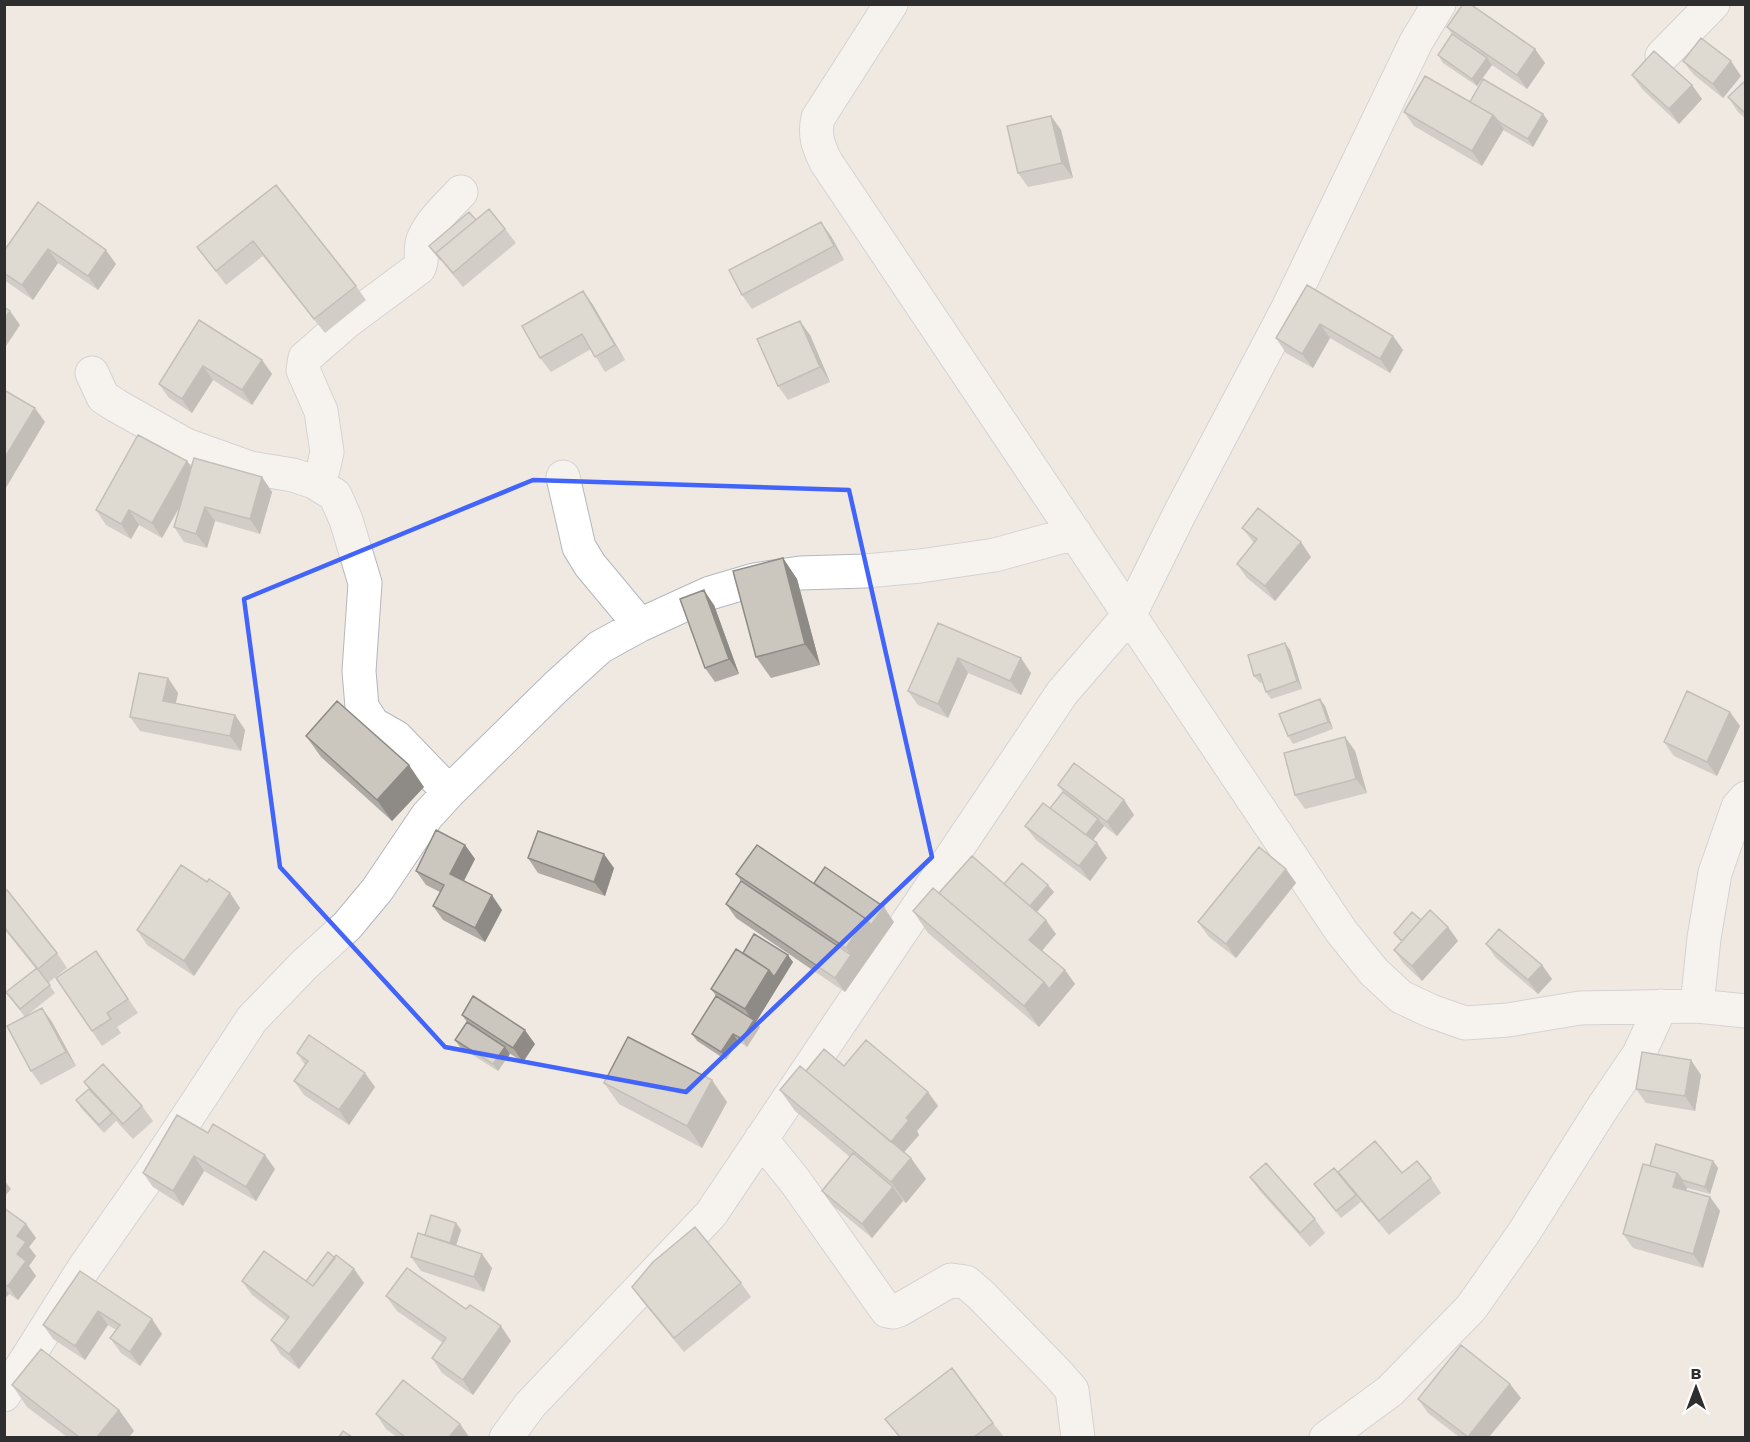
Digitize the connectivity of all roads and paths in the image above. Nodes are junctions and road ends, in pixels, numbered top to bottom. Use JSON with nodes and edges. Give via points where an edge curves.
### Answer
{"nodes":[{"id":1,"x":891,"y":4,"type":"edge"},
{"id":2,"x":1439,"y":4,"type":"edge"},
{"id":3,"x":1713,"y":4,"type":"edge"},
{"id":4,"x":1662,"y":56,"type":"edge"},
{"id":5,"x":461,"y":192,"type":"dead end"},
{"id":6,"x":92,"y":373,"type":"dead end"},
{"id":7,"x":563,"y":477,"type":"dead end"},
{"id":8,"x":314,"y":482,"type":"junction"},
{"id":9,"x":1075,"y":533,"type":"junction"},
{"id":10,"x":1130,"y":614,"type":"junction"},
{"id":11,"x":640,"y":625,"type":"junction"},
{"id":12,"x":449,"y":792,"type":"junction"},
{"id":13,"x":1746,"y":798,"type":"edge"},
{"id":14,"x":1662,"y":1006,"type":"junction"},
{"id":15,"x":1697,"y":1006,"type":"junction"},
{"id":16,"x":1746,"y":1011,"type":"edge"},
{"id":17,"x":760,"y":1139,"type":"junction"},
{"id":18,"x":4,"y":1395,"type":"edge"},
{"id":19,"x":506,"y":1437,"type":"edge"},
{"id":20,"x":1078,"y":1437,"type":"edge"},
{"id":21,"x":1326,"y":1437,"type":"edge"}],
"edges":[{"from":1,"to":9,"type":"street","via":[[818,117],[818,148]]},
{"from":2,"to":10,"type":"street","via":[[1416,42],[1288,308]]},
{"from":3,"to":4,"type":"street"},
{"from":5,"to":8,"type":"street","via":[[423,241],[419,268],[305,358],[303,370],[321,411],[327,452],[323,470]]},
{"from":6,"to":8,"type":"street","via":[[104,397],[186,445],[250,468]]},
{"from":7,"to":11,"type":"street","via":[[579,547]]},
{"from":8,"to":12,"type":"street","via":[[335,495],[365,583],[359,671],[362,707],[373,724],[396,737]]},
{"from":9,"to":10,"type":"street"},
{"from":9,"to":11,"type":"street","via":[[995,555],[754,580],[710,593]]},
{"from":10,"to":14,"type":"street","via":[[1341,931],[1401,998],[1465,1023],[1580,1008]]},
{"from":10,"to":17,"type":"street","via":[[1062,693]]},
{"from":11,"to":12,"type":"street","via":[[600,647]]},
{"from":12,"to":18,"type":"street","via":[[347,926],[252,1019],[84,1268]]},
{"from":13,"to":15,"type":"street","via":[[1738,807],[1715,873]]},
{"from":14,"to":15,"type":"street"},
{"from":14,"to":21,"type":"street","via":[[1639,1054],[1471,1308],[1390,1390]]},
{"from":15,"to":16,"type":"street"},
{"from":17,"to":19,"type":"street","via":[[711,1214],[530,1405]]},
{"from":17,"to":20,"type":"street","via":[[795,1181],[882,1307],[893,1312],[951,1280],[966,1282],[1072,1390]]}]}
